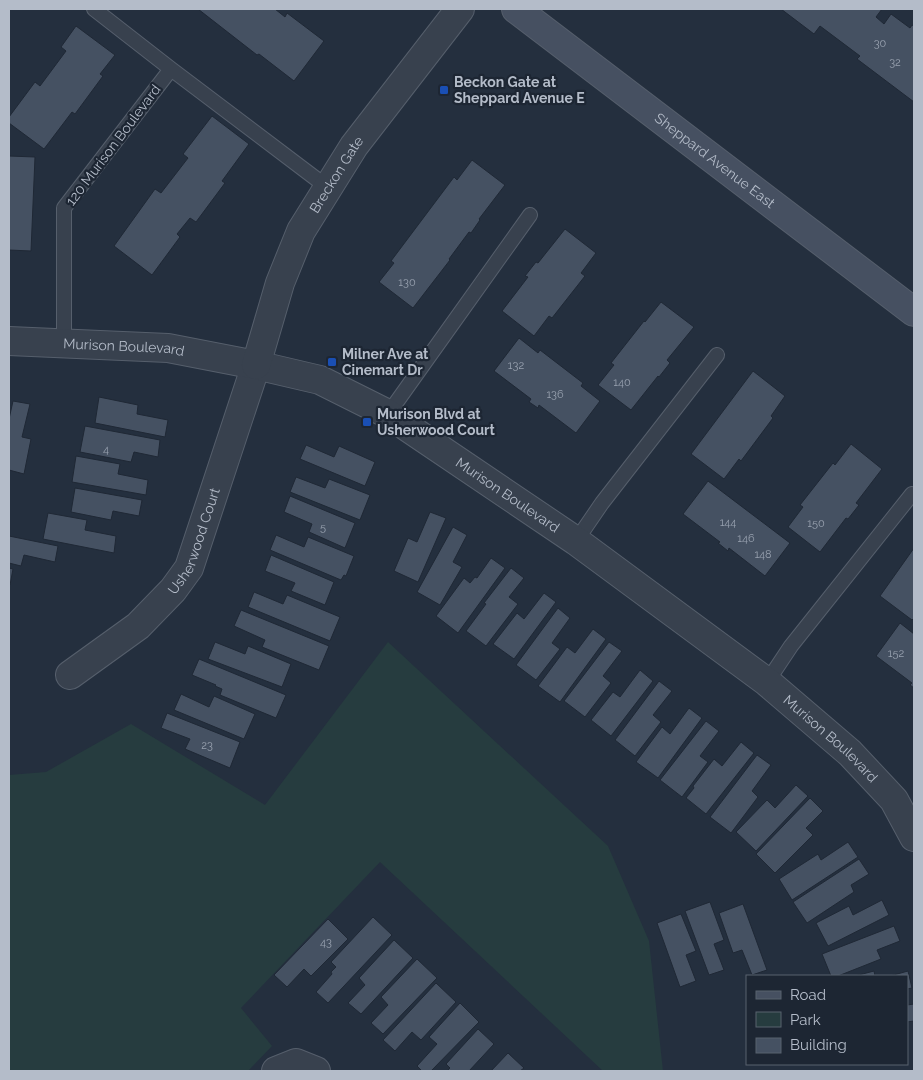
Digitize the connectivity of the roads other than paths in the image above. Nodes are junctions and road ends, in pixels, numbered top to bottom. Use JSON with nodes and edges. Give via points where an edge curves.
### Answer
{"nodes":[{"id":1,"x":94,"y":9,"type":"edge"},
{"id":2,"x":460,"y":9,"type":"edge"},
{"id":3,"x":516,"y":9,"type":"edge"},
{"id":4,"x":171,"y":69,"type":"junction"},
{"id":5,"x":327,"y":187,"type":"junction"},
{"id":6,"x":530,"y":214,"type":"dead end"},
{"id":7,"x":914,"y":312,"type":"edge"},
{"id":8,"x":9,"y":341,"type":"edge"},
{"id":9,"x":64,"y":343,"type":"junction"},
{"id":10,"x":717,"y":355,"type":"dead end"},
{"id":11,"x":256,"y":365,"type":"junction"},
{"id":12,"x":388,"y":414,"type":"junction"},
{"id":13,"x":912,"y":494,"type":"dead end"},
{"id":14,"x":576,"y":541,"type":"junction"},
{"id":15,"x":70,"y":675,"type":"dead end"},
{"id":16,"x":767,"y":682,"type":"junction"},
{"id":17,"x":914,"y":837,"type":"edge"},
{"id":18,"x":276,"y":1071,"type":"edge"},
{"id":19,"x":316,"y":1071,"type":"edge"}],
"edges":[{"from":1,"to":4,"type":"lane"},
{"from":2,"to":5,"type":"street","name":"Breckon Gate","via":[[354,146]]},
{"from":3,"to":7,"type":"main road","name":"Sheppard Avenue East"},
{"from":4,"to":5,"type":"lane"},
{"from":4,"to":9,"type":"lane","name":"120 Murison Boulevard","via":[[64,208]]},
{"from":5,"to":11,"type":"street","name":"Breckon Gate","via":[[301,231],[280,283]]},
{"from":6,"to":12,"type":"lane"},
{"from":8,"to":9,"type":"street","name":"Murison Boulevard"},
{"from":9,"to":11,"type":"street","name":"Murison Boulevard","via":[[168,348]]},
{"from":10,"to":14,"type":"lane"},
{"from":11,"to":12,"type":"street","name":"Murison Boulevard","via":[[320,380]]},
{"from":11,"to":15,"type":"street","name":"Usherwood Court","via":[[189,568],[173,590],[138,626]]},
{"from":12,"to":14,"type":"street","name":"Murison Boulevard"},
{"from":13,"to":16,"type":"lane","via":[[791,646]]},
{"from":14,"to":16,"type":"street","name":"Murison Boulevard"},
{"from":16,"to":17,"type":"street","name":"Murison Boulevard","via":[[850,754],[894,800]]},
{"from":18,"to":19,"type":"street","via":[[296,1063]]}]}
